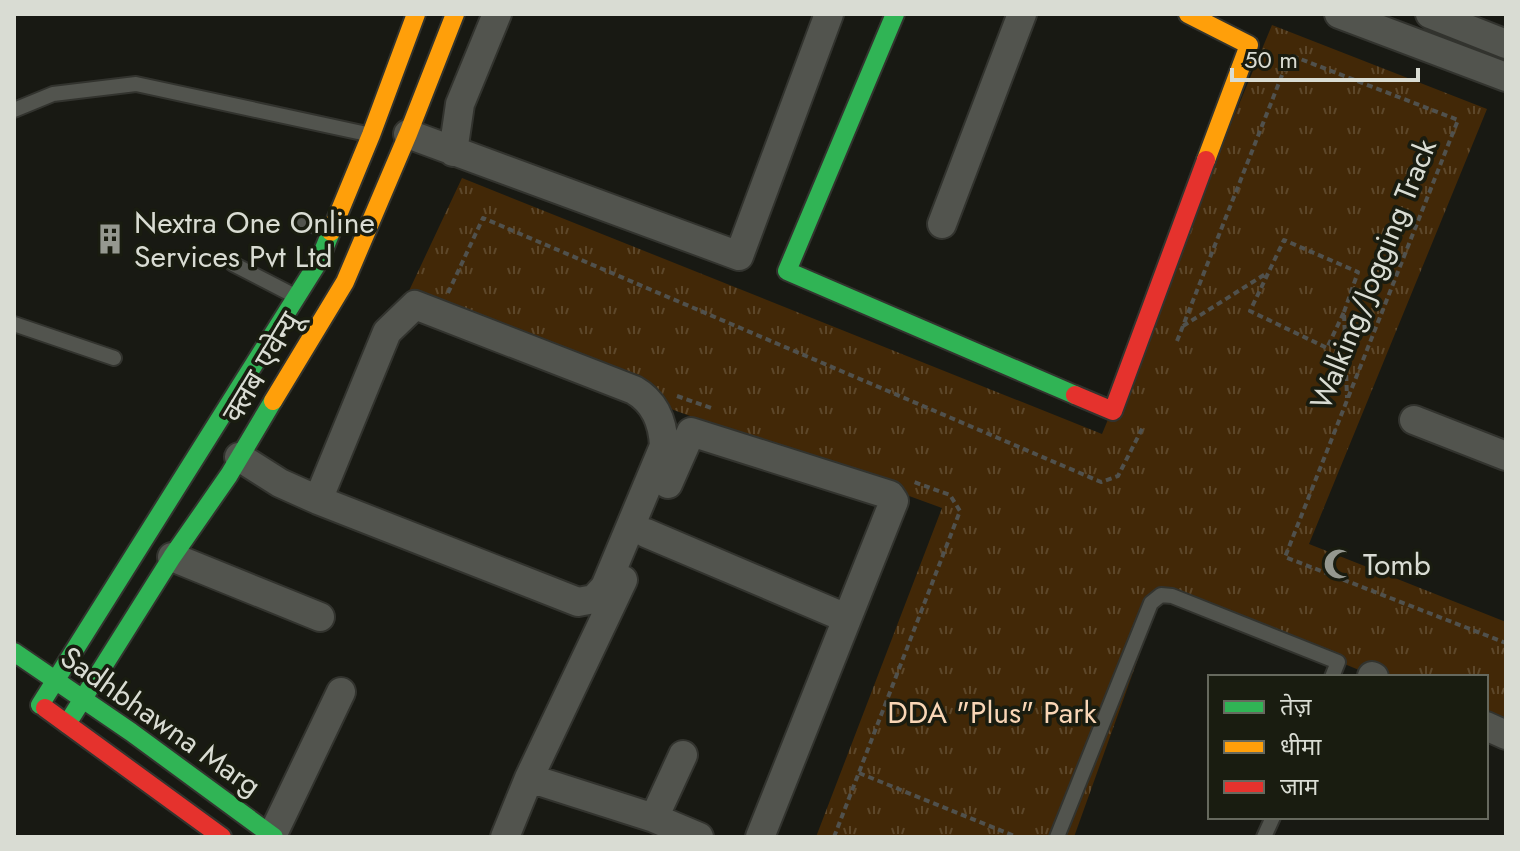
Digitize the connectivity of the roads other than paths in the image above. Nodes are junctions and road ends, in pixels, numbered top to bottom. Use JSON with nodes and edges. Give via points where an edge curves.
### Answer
{"nodes":[{"id":1,"x":416,"y":14,"type":"edge"},
{"id":2,"x":455,"y":14,"type":"edge"},
{"id":3,"x":497,"y":14,"type":"edge"},
{"id":4,"x":829,"y":14,"type":"edge"},
{"id":5,"x":895,"y":14,"type":"edge"},
{"id":6,"x":1022,"y":14,"type":"edge"},
{"id":7,"x":1188,"y":14,"type":"edge"},
{"id":8,"x":1339,"y":14,"type":"edge"},
{"id":9,"x":1440,"y":18,"type":"edge"},
{"id":10,"x":1387,"y":22,"type":"edge"},
{"id":11,"x":1506,"y":44,"type":"edge"},
{"id":12,"x":1438,"y":52,"type":"junction"},
{"id":13,"x":1506,"y":77,"type":"edge"},
{"id":14,"x":14,"y":110,"type":"edge"},
{"id":15,"x":408,"y":134,"type":"junction"},
{"id":16,"x":371,"y":135,"type":"junction"},
{"id":17,"x":453,"y":152,"type":"junction"},
{"id":18,"x":301,"y":222,"type":"dead end"},
{"id":19,"x":942,"y":224,"type":"dead end"},
{"id":20,"x":332,"y":230,"type":"junction"},
{"id":21,"x":233,"y":264,"type":"dead end"},
{"id":22,"x":297,"y":297,"type":"junction"},
{"id":23,"x":14,"y":324,"type":"edge"},
{"id":24,"x":114,"y":358,"type":"dead end"},
{"id":25,"x":1414,"y":420,"type":"dead end"},
{"id":26,"x":1506,"y":456,"type":"edge"},
{"id":27,"x":239,"y":457,"type":"junction"},
{"id":28,"x":318,"y":500,"type":"junction"},
{"id":29,"x":646,"y":533,"type":"junction"},
{"id":30,"x":172,"y":557,"type":"junction"},
{"id":31,"x":320,"y":617,"type":"dead end"},
{"id":32,"x":846,"y":618,"type":"junction"},
{"id":33,"x":14,"y":652,"type":"edge"},
{"id":34,"x":1333,"y":675,"type":"edge"},
{"id":35,"x":56,"y":681,"type":"junction"},
{"id":36,"x":341,"y":692,"type":"dead end"},
{"id":37,"x":23,"y":693,"type":"dead end"},
{"id":38,"x":82,"y":699,"type":"junction"},
{"id":39,"x":40,"y":705,"type":"junction"},
{"id":40,"x":67,"y":724,"type":"junction"},
{"id":41,"x":683,"y":755,"type":"dead end"},
{"id":42,"x":529,"y":778,"type":"junction"},
{"id":43,"x":654,"y":818,"type":"junction"},
{"id":44,"x":273,"y":836,"type":"edge"},
{"id":45,"x":222,"y":837,"type":"edge"},
{"id":46,"x":505,"y":837,"type":"edge"},
{"id":47,"x":699,"y":837,"type":"edge"},
{"id":48,"x":760,"y":837,"type":"edge"},
{"id":49,"x":1057,"y":837,"type":"edge"}],
"edges":[{"from":1,"to":16,"type":"street","name":"क्लब एवेन्यू"},
{"from":2,"to":15,"type":"street","name":"क्लब एवेन्यू"},
{"from":3,"to":17,"type":"street","via":[[460,104]]},
{"from":4,"to":17,"type":"street","via":[[739,256]]},
{"from":5,"to":7,"type":"street","via":[[787,271],[1113,411],[1249,45]]},
{"from":6,"to":19,"type":"street"},
{"from":8,"to":10,"type":"street"},
{"from":9,"to":11,"type":"street"},
{"from":9,"to":12,"type":"street"},
{"from":10,"to":12,"type":"street"},
{"from":12,"to":13,"type":"street"},
{"from":14,"to":16,"type":"lane","via":[[53,94],[136,84]]},
{"from":15,"to":17,"type":"street"},
{"from":15,"to":27,"type":"street","name":"क्लब एवेन्यू","via":[[345,282]]},
{"from":16,"to":20,"type":"street","name":"क्लब एवेन्यू"},
{"from":18,"to":20,"type":"lane"},
{"from":20,"to":22,"type":"street","name":"क्लब एवेन्यू"},
{"from":21,"to":22,"type":"lane"},
{"from":22,"to":35,"type":"street","name":"क्लब एवेन्यू"},
{"from":23,"to":24,"type":"lane"},
{"from":25,"to":26,"type":"street"},
{"from":27,"to":28,"type":"street"},
{"from":27,"to":30,"type":"street","name":"क्लब एवेन्यू"},
{"from":28,"to":28,"type":"street","via":[[387,332],[415,305],[634,390],[649,398],[663,430],[664,446],[605,587],[594,599],[578,602]]},
{"from":29,"to":32,"type":"street"},
{"from":29,"to":32,"type":"street","via":[[691,432],[890,495],[894,501]]},
{"from":29,"to":42,"type":"street"},
{"from":30,"to":31,"type":"street"},
{"from":30,"to":38,"type":"street","name":"क्लब एवेन्यू"},
{"from":32,"to":48,"type":"street"},
{"from":33,"to":35,"type":"street","name":"Sadhbhawna Marg"},
{"from":34,"to":49,"type":"lane","via":[[1338,662],[1161,595],[1151,603]]},
{"from":35,"to":38,"type":"street","name":"Sadhbhawna Marg"},
{"from":35,"to":39,"type":"street","name":"क्लब एवेन्यू"},
{"from":36,"to":44,"type":"street"},
{"from":37,"to":39,"type":"street","name":"Sadhbhawna Marg"},
{"from":38,"to":40,"type":"street","name":"क्लब एवेन्यू"},
{"from":38,"to":44,"type":"street","name":"Sadhbhawna Marg"},
{"from":39,"to":40,"type":"street","name":"Sadhbhawna Marg"},
{"from":40,"to":45,"type":"street","name":"Sadhbhawna Marg"},
{"from":41,"to":43,"type":"street"},
{"from":42,"to":43,"type":"street"},
{"from":42,"to":46,"type":"street"},
{"from":43,"to":47,"type":"street"}]}
